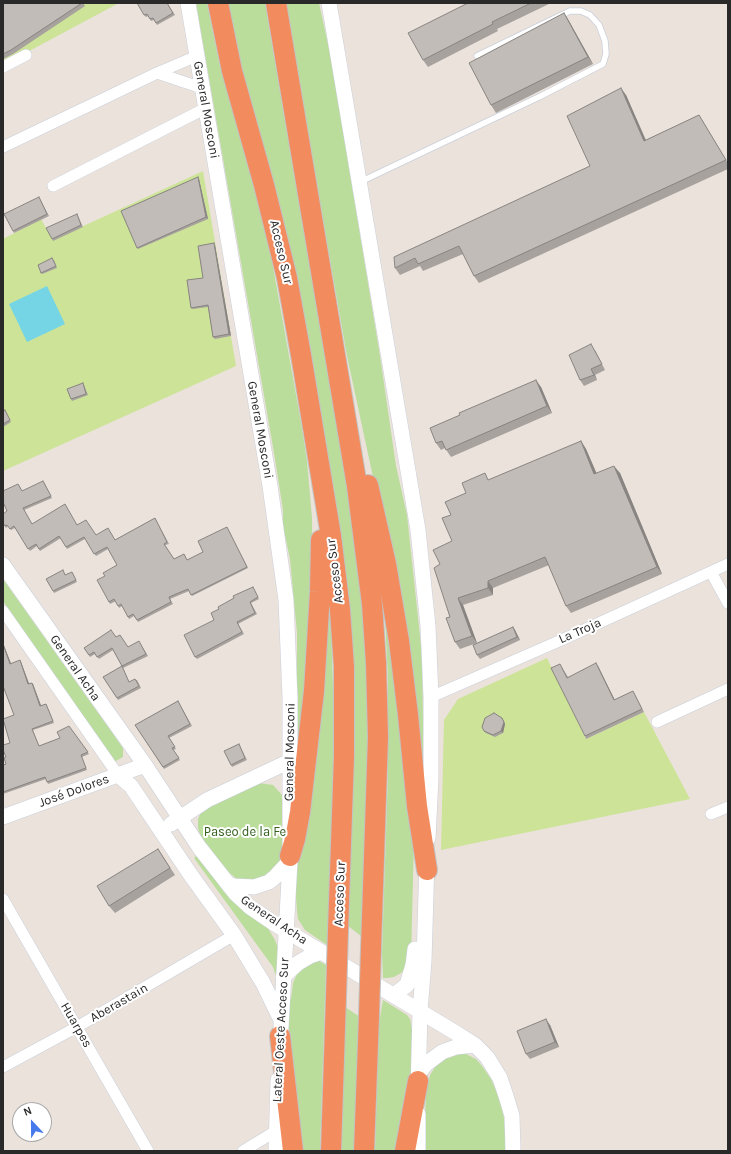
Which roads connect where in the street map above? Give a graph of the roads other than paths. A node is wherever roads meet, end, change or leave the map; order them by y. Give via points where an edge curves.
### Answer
1 (188, 3) edge
2 (218, 3) edge
3 (276, 3) edge
4 (329, 3) edge
5 (26, 55) dead end
6 (197, 56) junction
7 (477, 56) dead end
8 (3, 67) edge
9 (157, 73) junction
10 (202, 88) junction
11 (206, 108) junction
12 (3, 147) edge
13 (359, 182) junction
14 (54, 186) dead end
15 (336, 358) junction
16 (319, 464) junction
17 (728, 564) edge
18 (3, 565) edge
19 (711, 572) junction
20 (728, 603) edge
21 (3, 611) edge
22 (728, 689) edge
23 (431, 697) junction
24 (657, 722) dead end
25 (290, 761) junction
26 (145, 766) junction
27 (118, 775) junction
28 (728, 807) edge
29 (711, 814) dead end
30 (3, 817) edge
31 (180, 818) junction
32 (429, 818) junction
33 (162, 831) junction
34 (422, 836) junction
35 (290, 858) junction
36 (427, 870) junction
37 (227, 884) junction
38 (3, 899) edge
39 (285, 930) junction
40 (234, 935) junction
41 (322, 952) junction
42 (424, 961) junction
43 (283, 977) junction
44 (407, 986) junction
45 (394, 995) junction
46 (420, 1011) junction
47 (77, 1027) junction
48 (281, 1028) junction
49 (475, 1046) junction
50 (3, 1067) edge
51 (418, 1077) junction
52 (276, 1131) junction
53 (148, 1151) edge
54 (243, 1151) edge
55 (276, 1151) edge
56 (293, 1151) edge
57 (330, 1151) edge
58 (364, 1151) edge
59 (405, 1151) edge
60 (418, 1151) edge
61 (513, 1151) edge

1 - 6 street, General Mosconi
2 - 16 highway, Acceso Sur via 232,71 287,278
3 - 15 highway
4 - 13 street
5 - 8 street
6 - 9 street
6 - 10 street, General Mosconi
7 - 13 lane via 570,11 581,11 590,15 599,25 605,41 606,54 603,64 542,96
9 - 10 street
9 - 12 street
10 - 11 street, General Mosconi
11 - 14 street
11 - 25 street, General Mosconi via 270,486 286,600
13 - 23 street via 418,530 428,626
15 - 34 highway via 386,564 400,648
15 - 58 highway, bridge via 363,531 376,647 378,768
16 - 35 highway via 321,556 317,652 300,812
16 - 57 highway, Acceso Sur, bridge via 338,589 344,667 344,763
17 - 19 street, La Troja
18 - 26 street, General Acha
19 - 20 street
19 - 23 street, La Troja
21 - 27 street, General Acha
22 - 24 street
23 - 32 street
25 - 31 street via 207,800
25 - 35 street, General Mosconi
26 - 27 street, José Dolores
26 - 31 street, General Acha
27 - 30 street, José Dolores
27 - 33 street, General Acha via 131,786
28 - 29 street
31 - 33 street
31 - 37 street, General Acha
32 - 34 street
32 - 36 street
33 - 40 street, General Acha
34 - 36 highway
34 - 44 street via 418,856 414,960
35 - 37 street via 269,882 254,887
35 - 39 street, Lateral Oeste Acceso Sur
36 - 42 street
37 - 39 street, General Acha via 250,907
38 - 47 street, Huarpes
39 - 41 street, General Acha
39 - 43 street, Lateral Oeste Acceso Sur
40 - 47 street, Aberastain
40 - 48 street, General Acha via 263,983
41 - 43 street via 298,963
41 - 45 street, General Acha
42 - 44 street
42 - 46 street
43 - 48 street, Lateral Oeste Acceso Sur
44 - 45 street
45 - 46 street, General Acha
46 - 49 street, General Acha
46 - 51 street
47 - 50 street, Aberastain
47 - 53 street, Huarpes
48 - 52 street, Lateral Oeste Acceso Sur
48 - 56 highway
49 - 51 street via 456,1047 442,1052 426,1064
49 - 61 street, General Acha via 492,1064 503,1085 512,1116
51 - 59 highway
51 - 60 street
52 - 54 street
52 - 55 street, Lateral Oeste Acceso Sur

